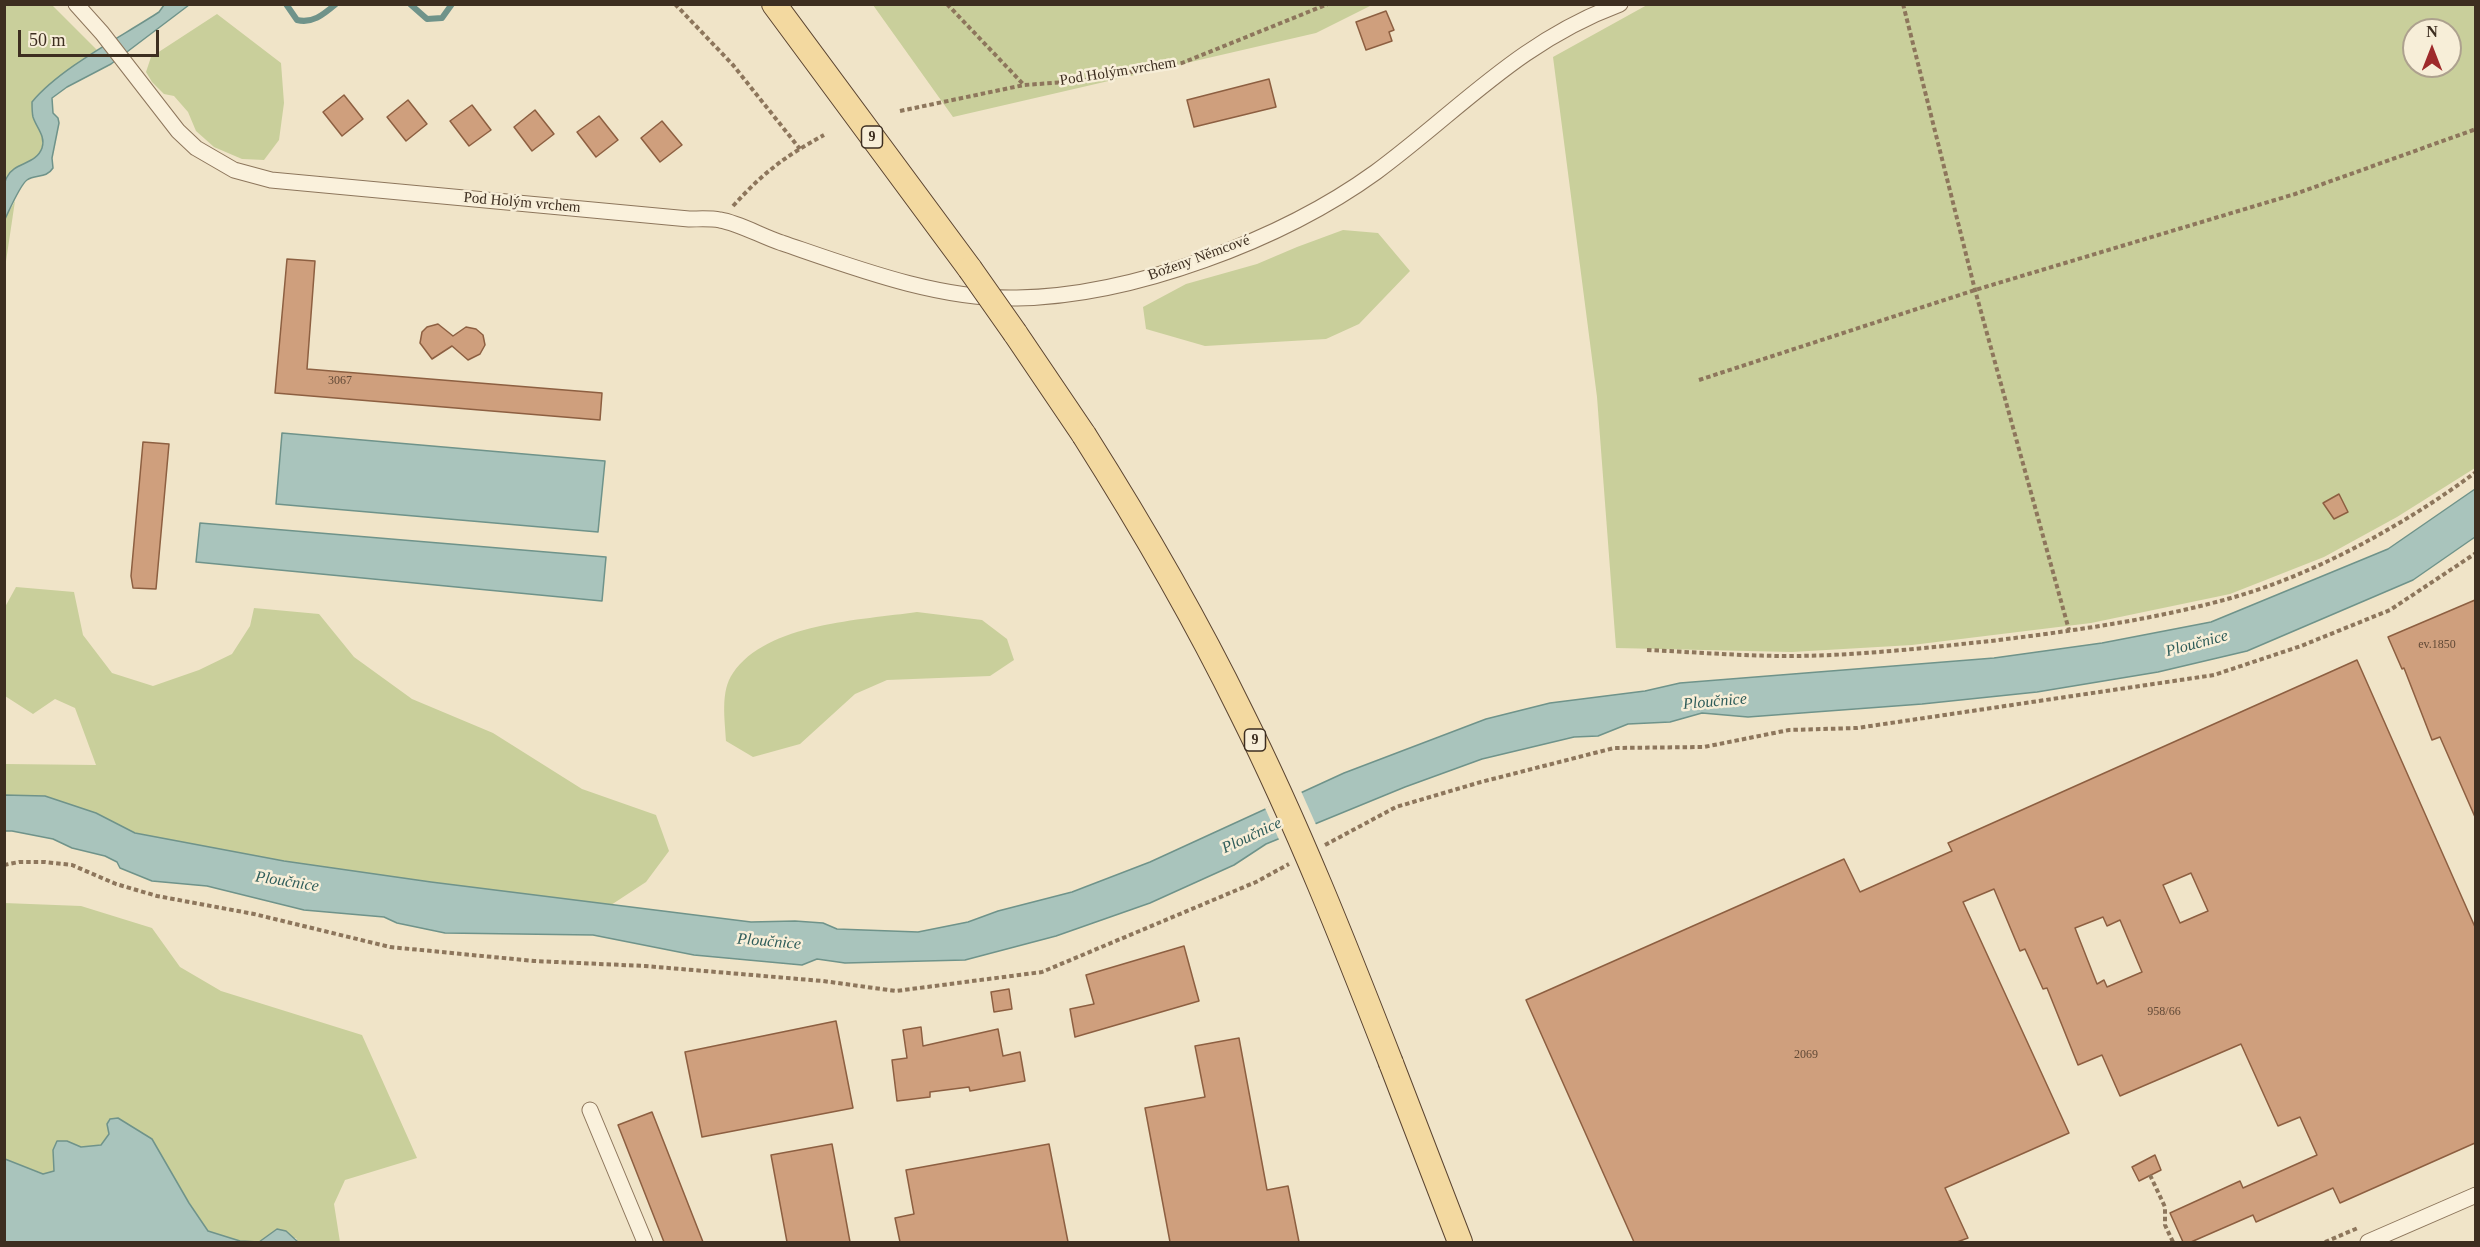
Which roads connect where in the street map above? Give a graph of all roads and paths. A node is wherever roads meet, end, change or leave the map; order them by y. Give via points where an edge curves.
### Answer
1 (76, 4) edge
2 (675, 4) edge
3 (774, 4) edge
4 (947, 4) edge
5 (1328, 4) edge
6 (1620, 4) edge
7 (1903, 4) edge
8 (1024, 85) junction
9 (900, 111) dead end
10 (2475, 129) edge
11 (824, 135) dead end
12 (800, 149) junction
13 (721, 220) junction
14 (1975, 290) junction
15 (1699, 380) dead end
16 (2475, 472) edge
17 (2475, 553) edge
18 (2069, 630) junction
19 (1647, 650) dead end
20 (1315, 850) dead end
21 (1295, 861) dead end
22 (4, 866) edge
23 (590, 1110) dead end
24 (2150, 1175) dead end
25 (2475, 1195) edge
26 (645, 1242) edge
27 (1460, 1242) edge
28 (2173, 1242) edge
29 (2368, 1242) edge

1 - 13 street, Pod Holým vrchem via 178,131 196,148 234,170 271,180
2 - 12 path via 734,65
3 - 27 main road, 9, bridge via 1015,333 1162,562 1278,789
4 - 8 path
5 - 8 path, Pod Holým vrchem via 1182,63 1081,81
6 - 13 street, Boženy Němcové via 1530,49 1376,171 1330,202 1273,231 1192,264 1103,289 1013,298 951,292 836,261
7 - 14 path
8 - 9 path, Pod Holým vrchem
10 - 14 path via 2295,194
11 - 12 path
12 - 13 path via 760,176
14 - 15 path
14 - 18 path
16 - 18 path via 2361,545 2304,571 2232,598 2130,622
17 - 20 path via 2390,610 2214,675 1857,728 1789,730 1704,747 1614,748 1396,807
18 - 19 path via 1918,649 1788,656
21 - 22 path via 1256,882 1042,972 896,991 811,980 390,947 254,914 157,896 72,865 18,862
23 - 26 street
24 - 28 path
25 - 29 street

